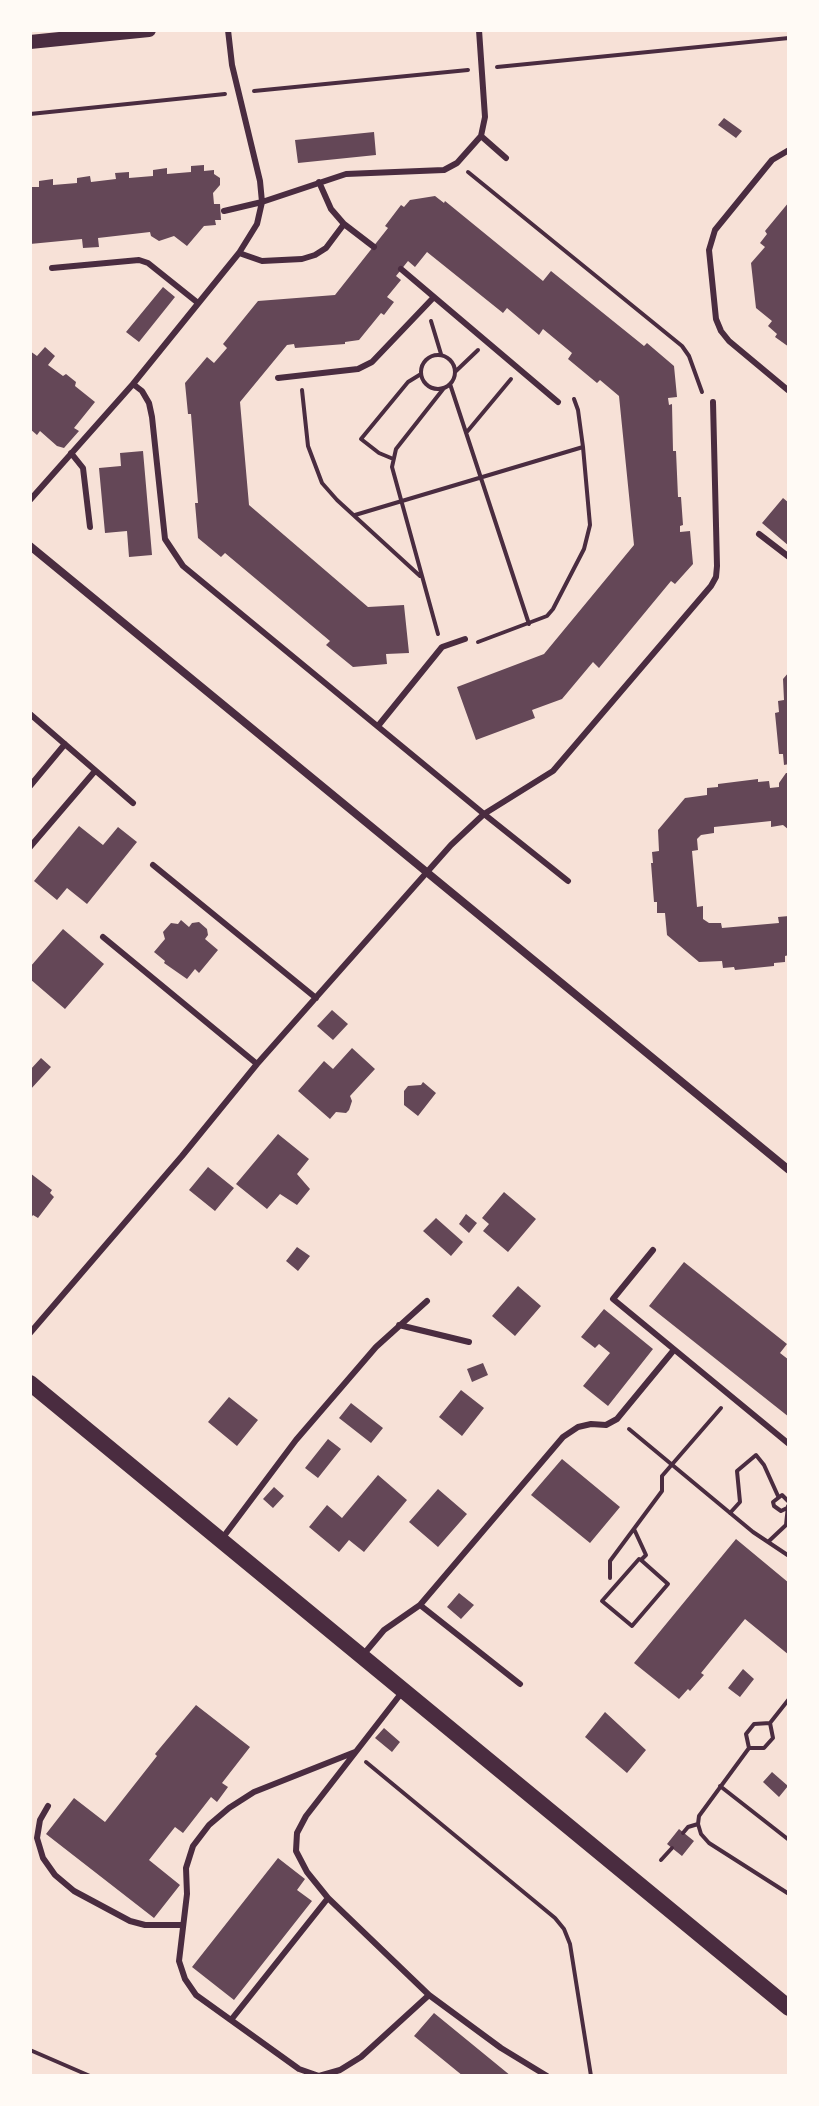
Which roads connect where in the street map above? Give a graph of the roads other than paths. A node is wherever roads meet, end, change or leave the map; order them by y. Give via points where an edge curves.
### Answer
1 (149, 30) edge
2 (228, 30) edge
3 (479, 30) edge
4 (30, 42) edge
5 (481, 136) junction
6 (789, 150) edge
7 (506, 158) dead end
8 (319, 182) junction
9 (262, 202) junction
10 (224, 211) dead end
11 (344, 224) junction
12 (374, 247) dead end
13 (239, 253) junction
14 (52, 268) dead end
15 (401, 269) dead end
16 (434, 297) junction
17 (198, 303) junction
18 (278, 378) dead end
19 (133, 384) junction
20 (789, 391) edge
21 (558, 402) dead end
22 (713, 402) road end
23 (71, 453) junction
24 (30, 500) edge
25 (90, 527) dead end
26 (759, 534) dead end
27 (30, 546) edge
28 (789, 557) edge
29 (465, 639) road end
30 (30, 714) edge
31 (378, 726) junction
32 (65, 744) junction
33 (95, 771) junction
34 (30, 786) edge
35 (133, 803) dead end
36 (484, 814) junction
37 (30, 847) edge
38 (153, 865) dead end
39 (428, 873) junction
40 (568, 881) dead end
41 (103, 937) dead end
42 (316, 998) junction
43 (257, 1064) junction
44 (789, 1170) edge
45 (653, 1250) dead end
46 (427, 1301) dead end
47 (399, 1325) junction
48 (30, 1333) edge
49 (469, 1342) dead end
50 (673, 1351) junction
51 (30, 1383) edge
52 (789, 1444) edge
53 (221, 1540) junction
54 (420, 1605) junction
55 (362, 1656) junction
56 (520, 1684) dead end
57 (404, 1690) junction
58 (355, 1752) junction
59 (48, 1806) dead end
60 (328, 1898) junction
61 (182, 1925) junction
62 (429, 1995) junction
63 (787, 2002) edge
64 (231, 2020) junction
65 (547, 2076) edge

1 - 4 street
2 - 9 lane
3 - 5 lane via 485,117
5 - 7 lane
5 - 8 lane via 444,170 346,174
6 - 20 lane via 772,160 715,230 709,250 721,331
8 - 9 lane
8 - 11 lane
9 - 10 lane
9 - 13 lane via 257,224
11 - 12 lane
11 - 13 lane via 326,248 302,259 262,261
13 - 17 lane
14 - 17 lane via 139,260
15 - 16 lane
16 - 18 lane via 372,362 358,369
16 - 21 lane
17 - 19 lane
19 - 23 lane
19 - 31 lane via 149,403 162,526 173,555
22 - 36 lane via 717,566 711,586 553,771
23 - 24 lane
23 - 25 lane via 83,468
26 - 28 lane
27 - 39 street
29 - 31 lane via 442,647
30 - 32 lane
31 - 36 lane
32 - 33 lane
32 - 34 lane
33 - 35 lane
33 - 37 lane
36 - 39 lane
36 - 40 lane
38 - 42 lane
39 - 42 lane
39 - 44 street
41 - 43 lane
42 - 43 lane
43 - 48 lane
45 - 50 lane via 613,1299
46 - 47 lane
47 - 49 lane
47 - 53 lane via 296,1440
50 - 52 lane
50 - 54 lane via 617,1419 578,1427 563,1437
51 - 53 main road
53 - 55 main road
54 - 55 lane via 384,1630
54 - 56 lane
55 - 57 main road
57 - 58 lane
57 - 63 main road
58 - 60 lane via 297,1833 296,1851
58 - 61 lane via 254,1792 209,1825 193,1846 186,1868
59 - 61 lane via 37,1838 55,1875 130,1921
60 - 62 lane
60 - 64 lane
61 - 64 lane via 179,1961 185,1979 196,1995
62 - 64 lane via 361,2057 319,2076 299,2069
62 - 65 lane

